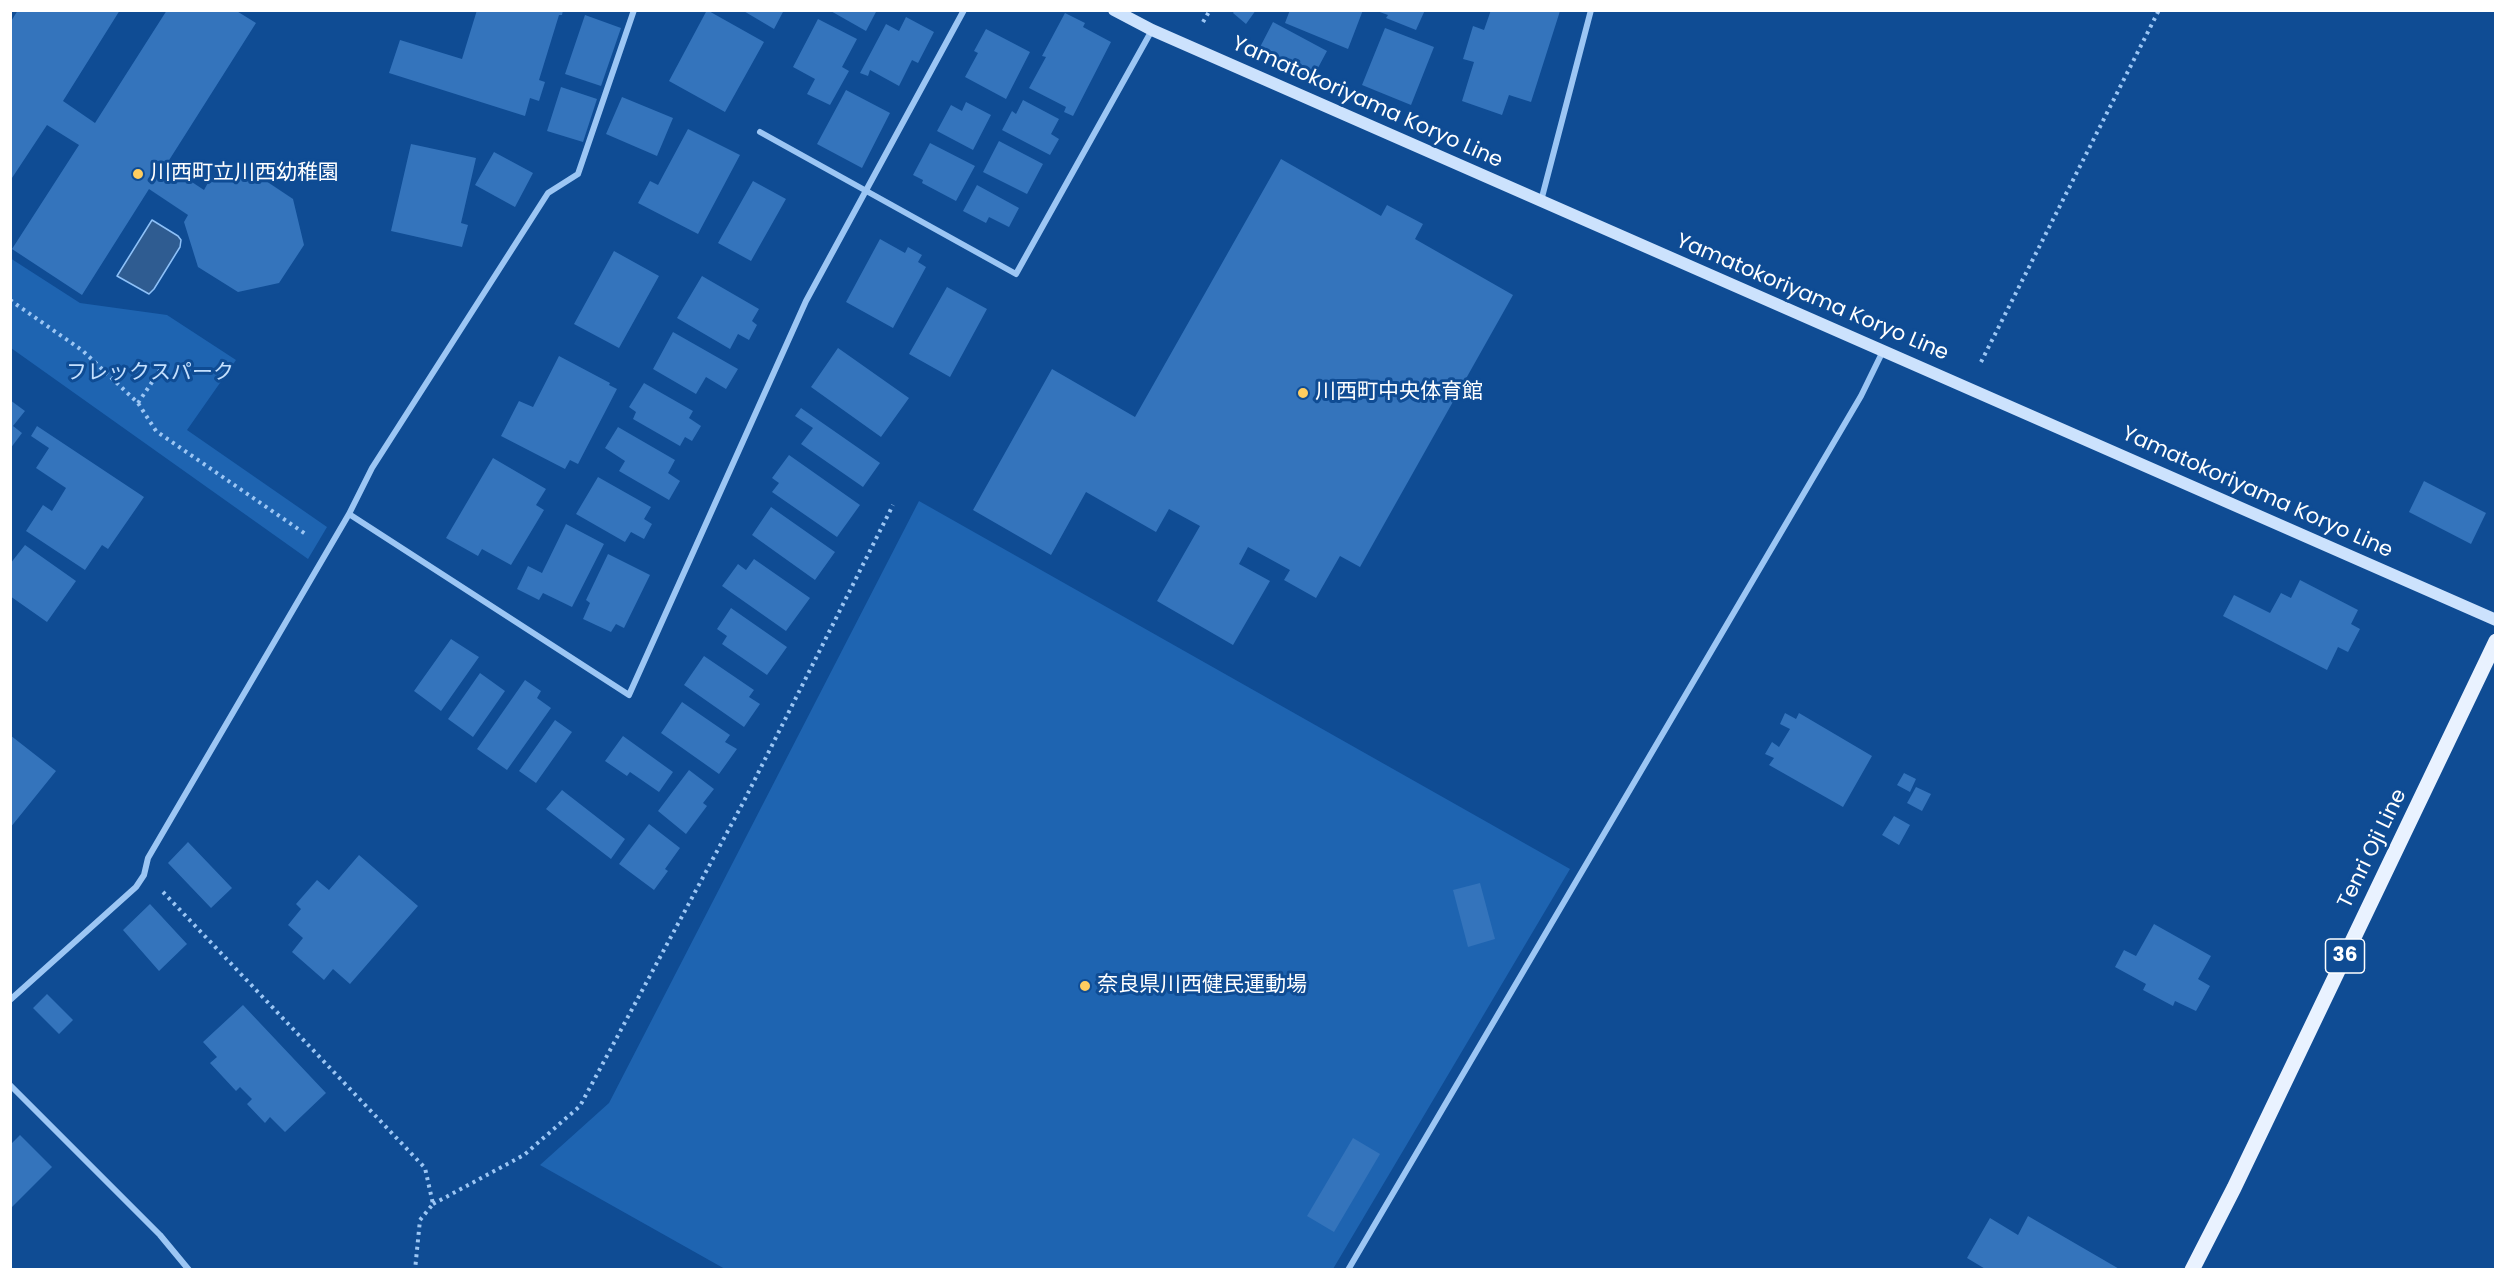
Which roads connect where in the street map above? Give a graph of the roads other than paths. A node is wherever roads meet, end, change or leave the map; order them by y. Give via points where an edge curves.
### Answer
1 (634, 10) edge
2 (964, 10) edge
3 (1114, 10) edge
4 (1591, 10) edge
5 (1152, 30) junction
6 (760, 132) dead end
7 (865, 192) junction
8 (1541, 202) junction
9 (1883, 350) junction
10 (349, 514) junction
11 (2496, 620) edge
12 (2496, 641) edge
13 (10, 1000) edge
14 (10, 1085) edge
15 (189, 1269) edge
16 (1348, 1269) edge
17 (2192, 1269) edge

1 - 10 street via 578,174 548,193 372,468
2 - 7 street
3 - 5 main road, Yamatokoriyama Koryo Line
4 - 8 street
5 - 7 street via 1016,274
5 - 8 main road, Yamatokoriyama Koryo Line
6 - 7 street
7 - 10 street via 806,301 629,695
8 - 9 main road, Yamatokoriyama Koryo Line
9 - 11 main road, Yamatokoriyama Koryo Line
9 - 16 street via 1861,396
10 - 13 street via 147,858 144,875 136,887
12 - 17 main road, Tenri Oji Line / 36
14 - 15 street

